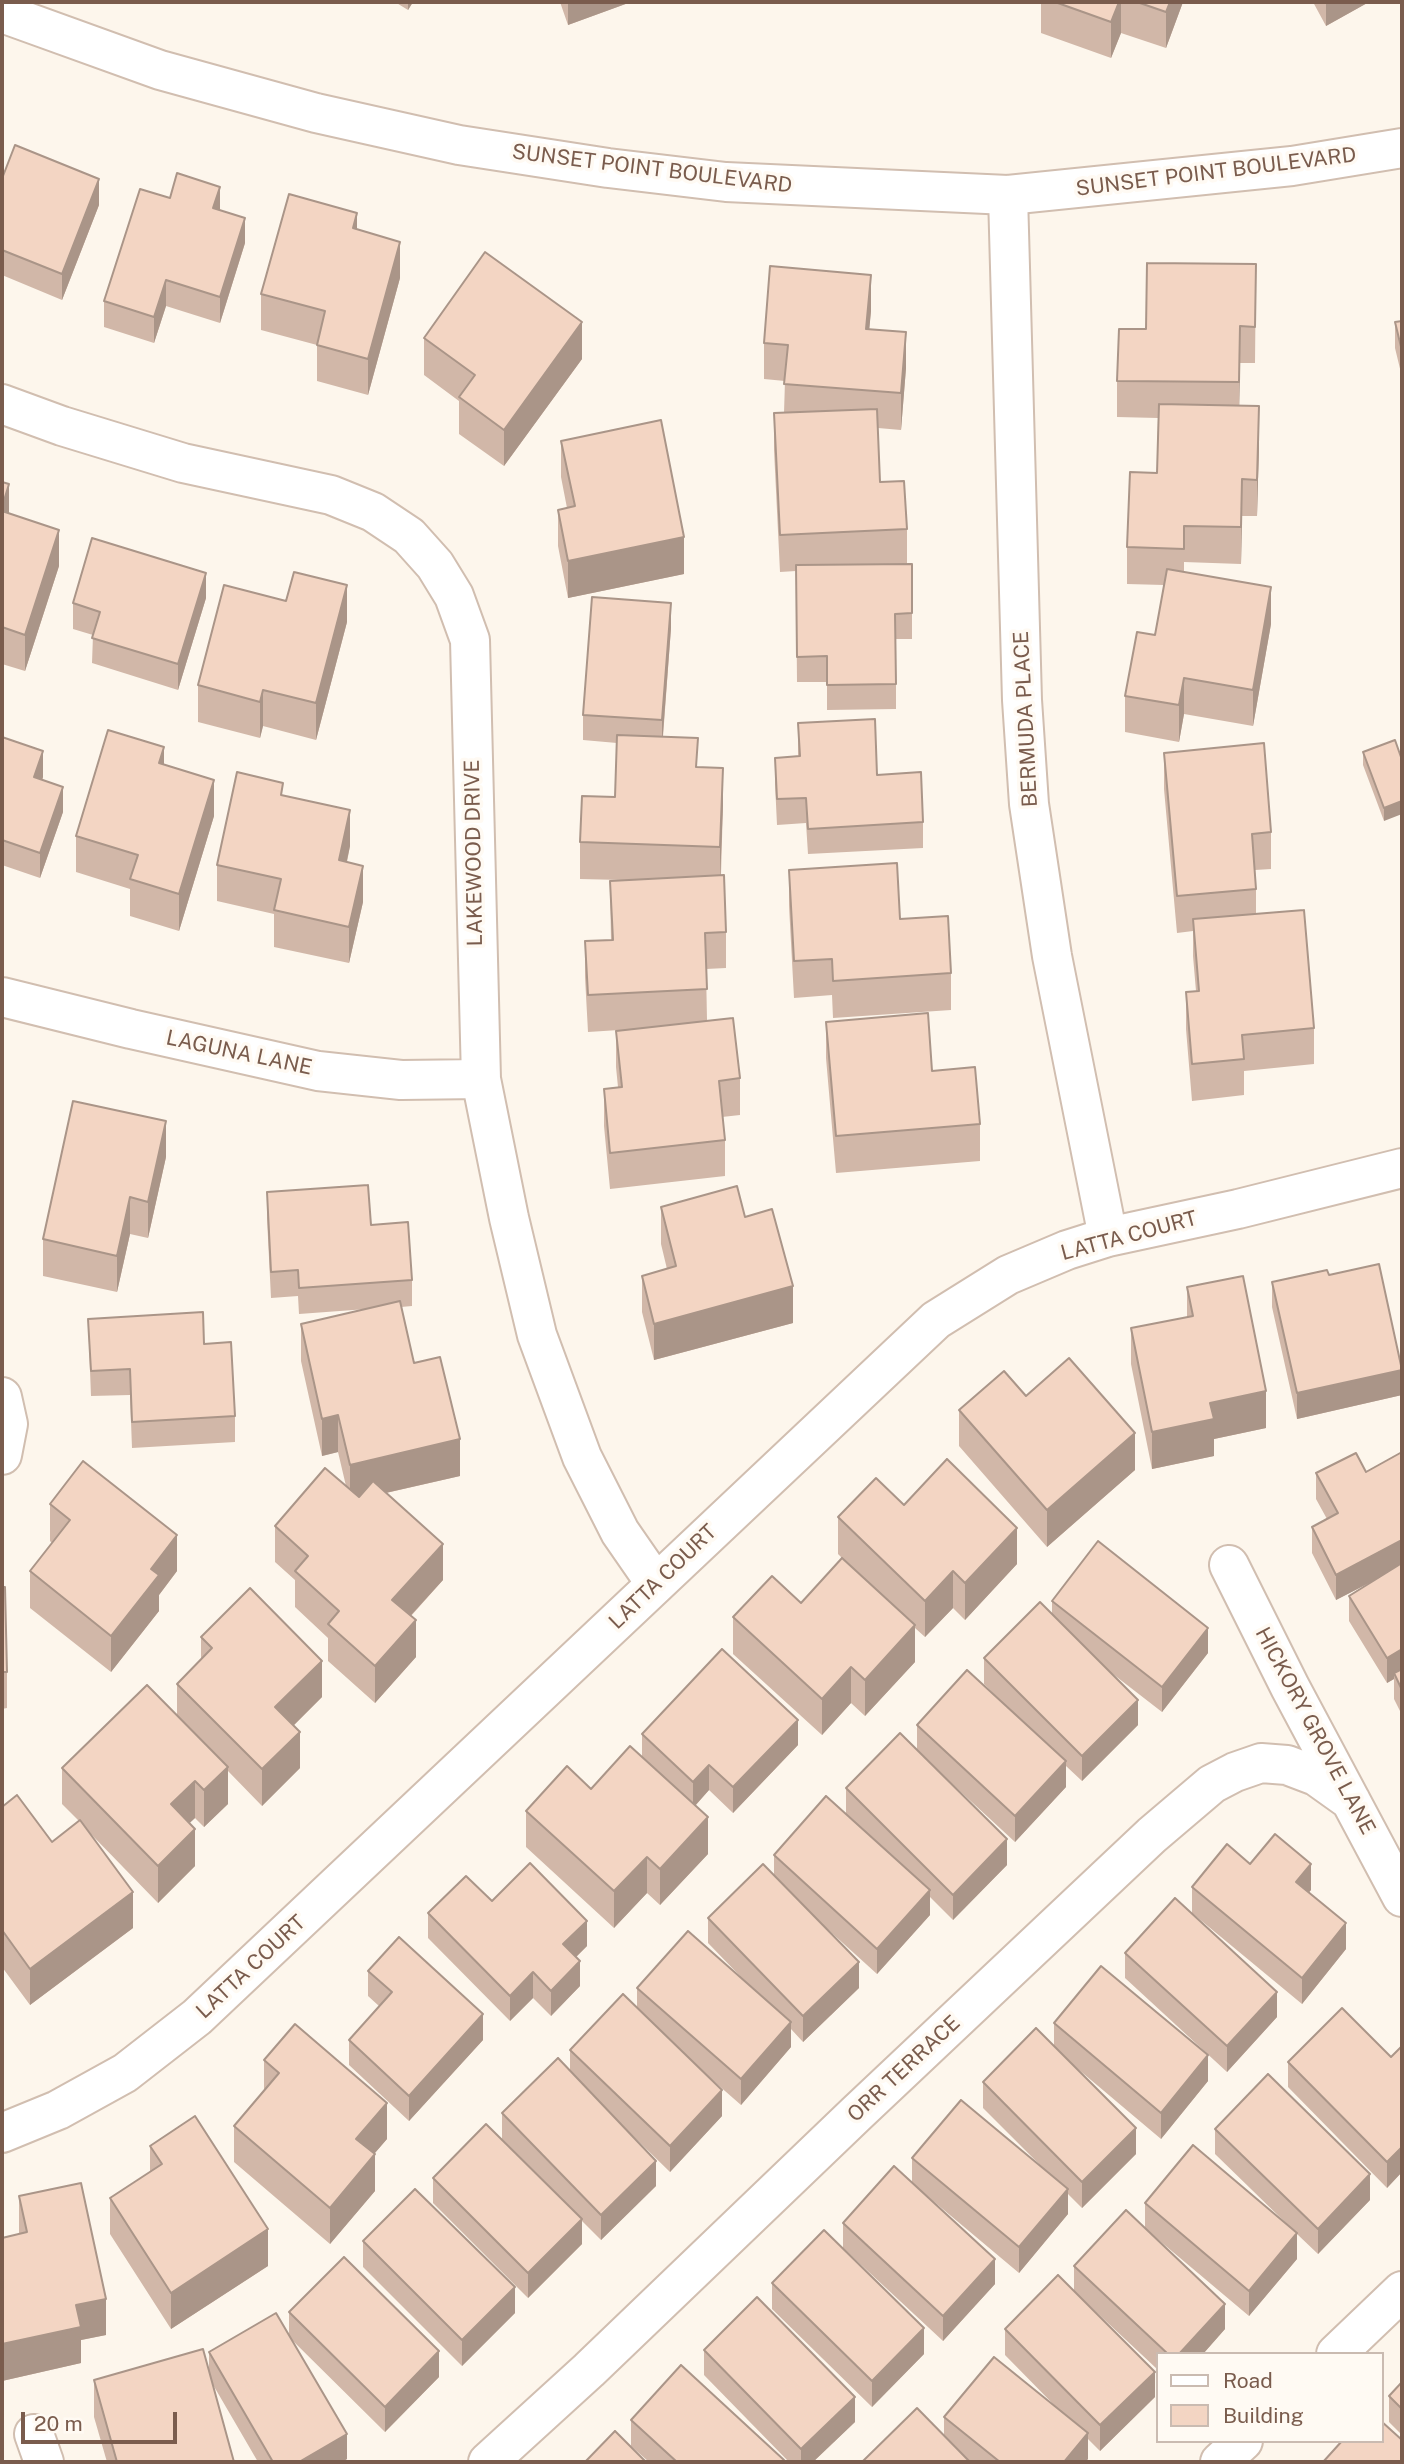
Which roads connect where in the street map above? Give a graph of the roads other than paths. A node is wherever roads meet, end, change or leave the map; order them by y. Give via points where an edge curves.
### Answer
1 (2, 13) edge
2 (1402, 148) edge
3 (1008, 195) junction
4 (2, 404) edge
5 (2, 997) edge
6 (481, 1079) junction
7 (1402, 1168) edge
8 (1108, 1237) junction
9 (2, 1397) edge
10 (2, 1455) edge
11 (1229, 1565) dead end
12 (656, 1584) junction
13 (1351, 1801) junction
14 (1402, 1896) edge
15 (2, 2133) edge
16 (1402, 2291) edge
17 (1338, 2352) edge
18 (1240, 2443) edge
19 (488, 2462) edge
20 (1220, 2462) edge

1 - 3 street, SUNSET POINT BOULEVARD via 160,70 316,113 459,145 726,182
2 - 3 street, SUNSET POINT BOULEVARD via 1292,166
3 - 8 street, BERMUDA PLACE via 1029,804 1052,956
4 - 6 street, LAKEWOOD DRIVE via 183,463 331,495 373,512 409,536 435,565 454,596 470,640
5 - 6 street, LAGUNA LANE via 318,1071 401,1080
6 - 12 street, LAKEWOOD DRIVE via 537,1335 582,1457 620,1532
7 - 8 street, LATTA COURT
8 - 12 street, LATTA COURT via 1008,1275 936,1320
9 - 10 street via 8,1424
11 - 13 street, HICKORY GROVE LANE
12 - 15 street, LATTA COURT via 198,2017 125,2073 58,2110
13 - 14 street, HICKORY GROVE LANE
13 - 19 street, ORR TERRACE via 1316,1776 1287,1765 1261,1763 1212,1784 1142,1844
16 - 17 street
18 - 20 street

